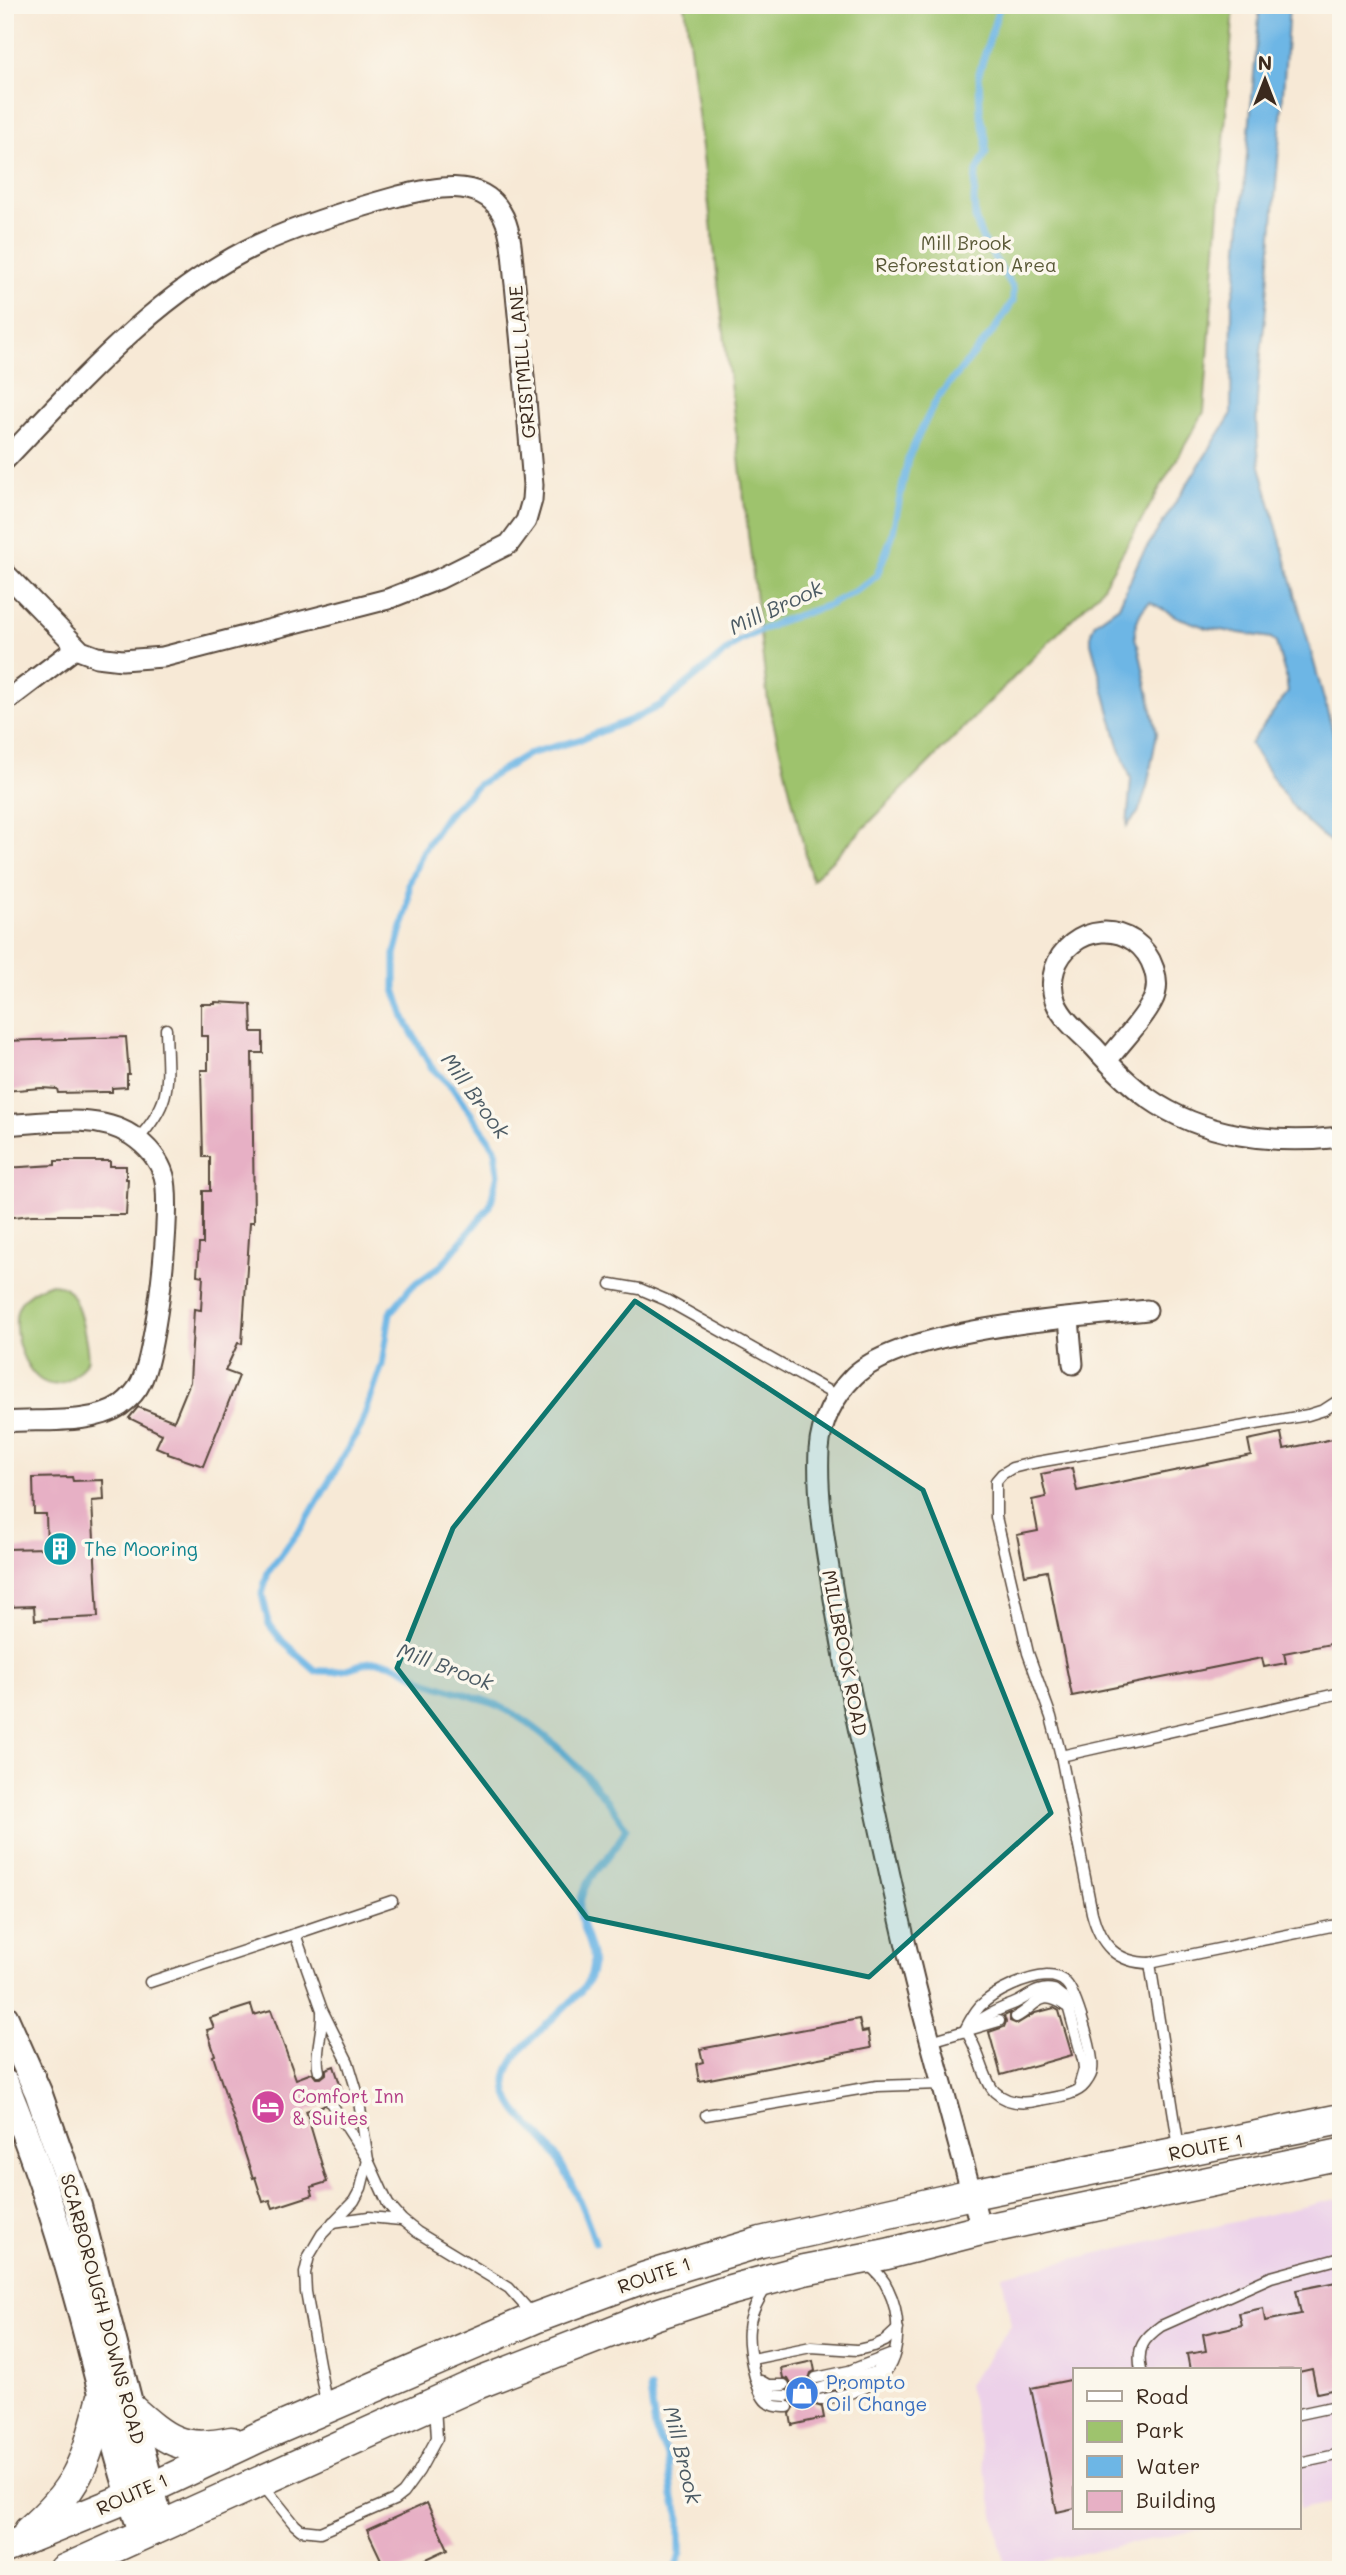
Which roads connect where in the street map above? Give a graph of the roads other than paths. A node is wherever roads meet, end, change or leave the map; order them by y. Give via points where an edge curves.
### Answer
1 (5, 460) edge
2 (5, 573) edge
3 (76, 648) junction
4 (5, 702) edge
5 (166, 1029) dead end
6 (1107, 1061) junction
7 (5, 1125) edge
8 (1341, 1137) edge
9 (137, 1140) junction
10 (611, 1284) dead end
11 (1147, 1310) dead end
12 (1069, 1318) junction
13 (1073, 1364) dead end
14 (837, 1396) junction
15 (1341, 1399) edge
16 (5, 1422) edge
17 (1341, 1693) edge
18 (1061, 1756) junction
19 (392, 1901) dead end
20 (1341, 1924) edge
21 (295, 1934) junction
22 (1150, 1964) junction
23 (150, 1982) dead end
24 (1068, 2006) junction
25 (322, 2010) junction
26 (1016, 2017) dead end
27 (5, 2018) edge
28 (999, 2021) dead end
29 (965, 2030) junction
30 (931, 2041) junction
31 (319, 2071) dead end
32 (5, 2083) edge
33 (942, 2084) junction
34 (1075, 2092) junction
35 (331, 2104) dead end
36 (706, 2115) dead end
37 (1341, 2119) edge
38 (1180, 2152) junction
39 (1341, 2154) edge
40 (368, 2160) junction
41 (972, 2194) junction
42 (402, 2220) junction
43 (333, 2222) junction
44 (981, 2231) junction
45 (1341, 2258) edge
46 (861, 2259) junction
47 (771, 2279) junction
48 (536, 2318) junction
49 (898, 2329) junction
50 (894, 2353) junction
51 (752, 2359) junction
52 (1141, 2368) edge
53 (756, 2377) junction
54 (102, 2400) junction
55 (434, 2403) junction
56 (1341, 2405) edge
57 (327, 2407) junction
58 (130, 2408) junction
59 (1300, 2414) edge
60 (259, 2437) junction
61 (1341, 2454) edge
62 (1300, 2463) edge
63 (260, 2481) junction
64 (140, 2492) junction
65 (152, 2530) junction
66 (9, 2547) edge
67 (64, 2570) edge

1 - 3 street, GRISTMILL LANE via 81,380 158,311 202,277 259,244 337,215 435,187 466,189 502,212 511,248 533,485 526,521 509,544 405,594 163,657 108,659
2 - 3 street, GRISTMILL LANE
3 - 4 street
5 - 9 lane via 165,1100
6 - 6 street via 1151,1004 1156,982 1153,966 1139,945 1125,936 1104,932 1083,936 1068,946 1058,960 1052,985 1060,1010
6 - 8 street via 1149,1099 1212,1129 1281,1140
7 - 9 street via 98,1124
9 - 16 street via 159,1165 167,1207 152,1343 141,1383 121,1405 100,1416
10 - 14 lane via 666,1300
11 - 12 street, MILLBROOK ROAD
12 - 13 street
12 - 14 street, MILLBROOK ROAD via 905,1347 868,1365
14 - 30 street, MILLBROOK ROAD via 819,1448 821,1519 842,1650
15 - 18 lane via 1308,1415 1032,1463 1012,1468 996,1481 996,1517 1018,1614
17 - 18 lane
18 - 22 lane via 1096,1929 1119,1957
19 - 21 lane
20 - 22 lane
21 - 23 lane
21 - 25 lane
22 - 38 lane
24 - 26 lane via 1044,1998
24 - 29 lane via 1059,1993 1045,1989 996,2009
24 - 34 lane via 1084,2069
25 - 31 lane
25 - 40 lane via 348,2062
27 - 58 street, SCARBOROUGH DOWNS ROAD via 38,2092 78,2206
28 - 29 lane
29 - 30 lane
29 - 34 lane via 978,2050 991,2087 1004,2098 1028,2103
29 - 34 lane via 981,2005 997,1994 1041,1976 1063,1980 1076,2001 1092,2059 1092,2072
30 - 33 street, MILLBROOK ROAD
32 - 54 street, SCARBOROUGH DOWNS ROAD via 50,2206
33 - 36 lane via 877,2086
33 - 41 street, MILLBROOK ROAD
35 - 40 lane
37 - 38 main road, ROUTE 1
38 - 41 main road, ROUTE 1
39 - 44 main road, ROUTE 1
40 - 42 lane via 387,2204
40 - 43 lane via 354,2201
41 - 44 street, MILLBROOK ROAD
41 - 48 main road, ROUTE 1 via 761,2242 646,2277
42 - 43 lane via 369,2217
42 - 48 lane via 509,2288
43 - 57 lane via 315,2244 304,2273
44 - 46 main road, ROUTE 1
45 - 52 lane via 1271,2277 1161,2326 1142,2344
46 - 47 main road, ROUTE 1
46 - 49 lane via 888,2287
47 - 51 lane via 750,2319
47 - 55 main road, ROUTE 1 via 654,2315
48 - 57 main road, ROUTE 1
49 - 50 lane
49 - 51 lane via 885,2341 865,2348 811,2347
50 - 50 lane via 876,2381 851,2392 818,2389
51 - 53 lane
53 - 53 lane via 786,2396 782,2407 768,2403
54 - 64 street, SCARBOROUGH DOWNS ROAD
54 - 66 main road via 83,2465 69,2491 54,2510
55 - 63 main road, ROUTE 1
55 - 63 lane via 438,2438 412,2482 394,2500 331,2528 309,2532 295,2525
56 - 59 lane
57 - 60 main road, ROUTE 1
58 - 60 main road via 166,2438 181,2444 214,2446
58 - 64 street, SCARBOROUGH DOWNS ROAD
60 - 64 main road, ROUTE 1
61 - 62 lane
63 - 65 main road, ROUTE 1
64 - 65 street, SCARBOROUGH DOWNS ROAD
64 - 66 main road, ROUTE 1
65 - 67 main road, ROUTE 1

